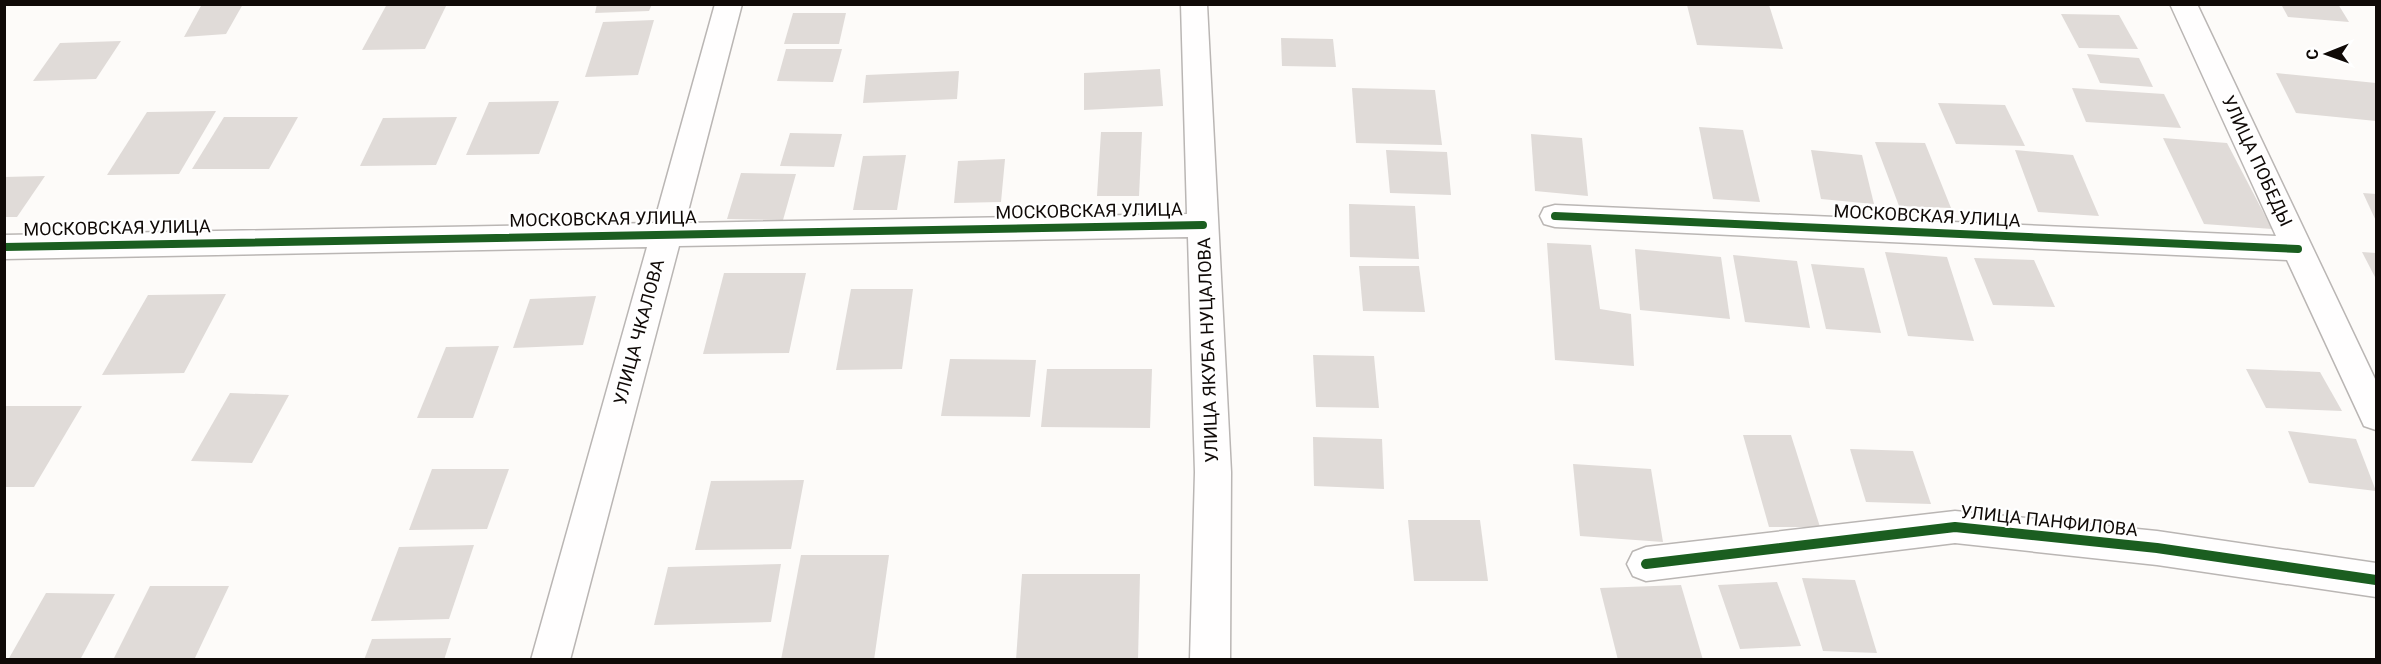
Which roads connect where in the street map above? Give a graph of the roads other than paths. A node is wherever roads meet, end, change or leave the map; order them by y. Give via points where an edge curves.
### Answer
1 (729, 4) edge
2 (1194, 4) edge
3 (2183, 4) edge
4 (1555, 216) dead end
5 (1203, 225) junction
6 (666, 235) junction
7 (4, 247) edge
8 (2298, 249) junction
9 (2376, 416) edge
10 (1646, 564) dead end
11 (2376, 580) edge
12 (550, 660) edge
13 (1210, 660) edge

1 - 6 street, УЛИЦА ЧКАЛОВА
2 - 5 street, УЛИЦА ЯКУБА НУЦАЛОВА
3 - 8 street, УЛИЦА ПОБЕДЫ
4 - 8 street, МОСКОВСКАЯ УЛИЦА
5 - 6 street, МОСКОВСКАЯ УЛИЦА
5 - 13 street, УЛИЦА ЯКУБА НУЦАЛОВА via 1213,472
6 - 7 street, МОСКОВСКАЯ УЛИЦА
6 - 12 street, УЛИЦА ЧКАЛОВА
8 - 9 street, УЛИЦА ПОБЕДЫ
10 - 11 street, УЛИЦА ПАНФИЛОВА via 1955,527 2157,548

